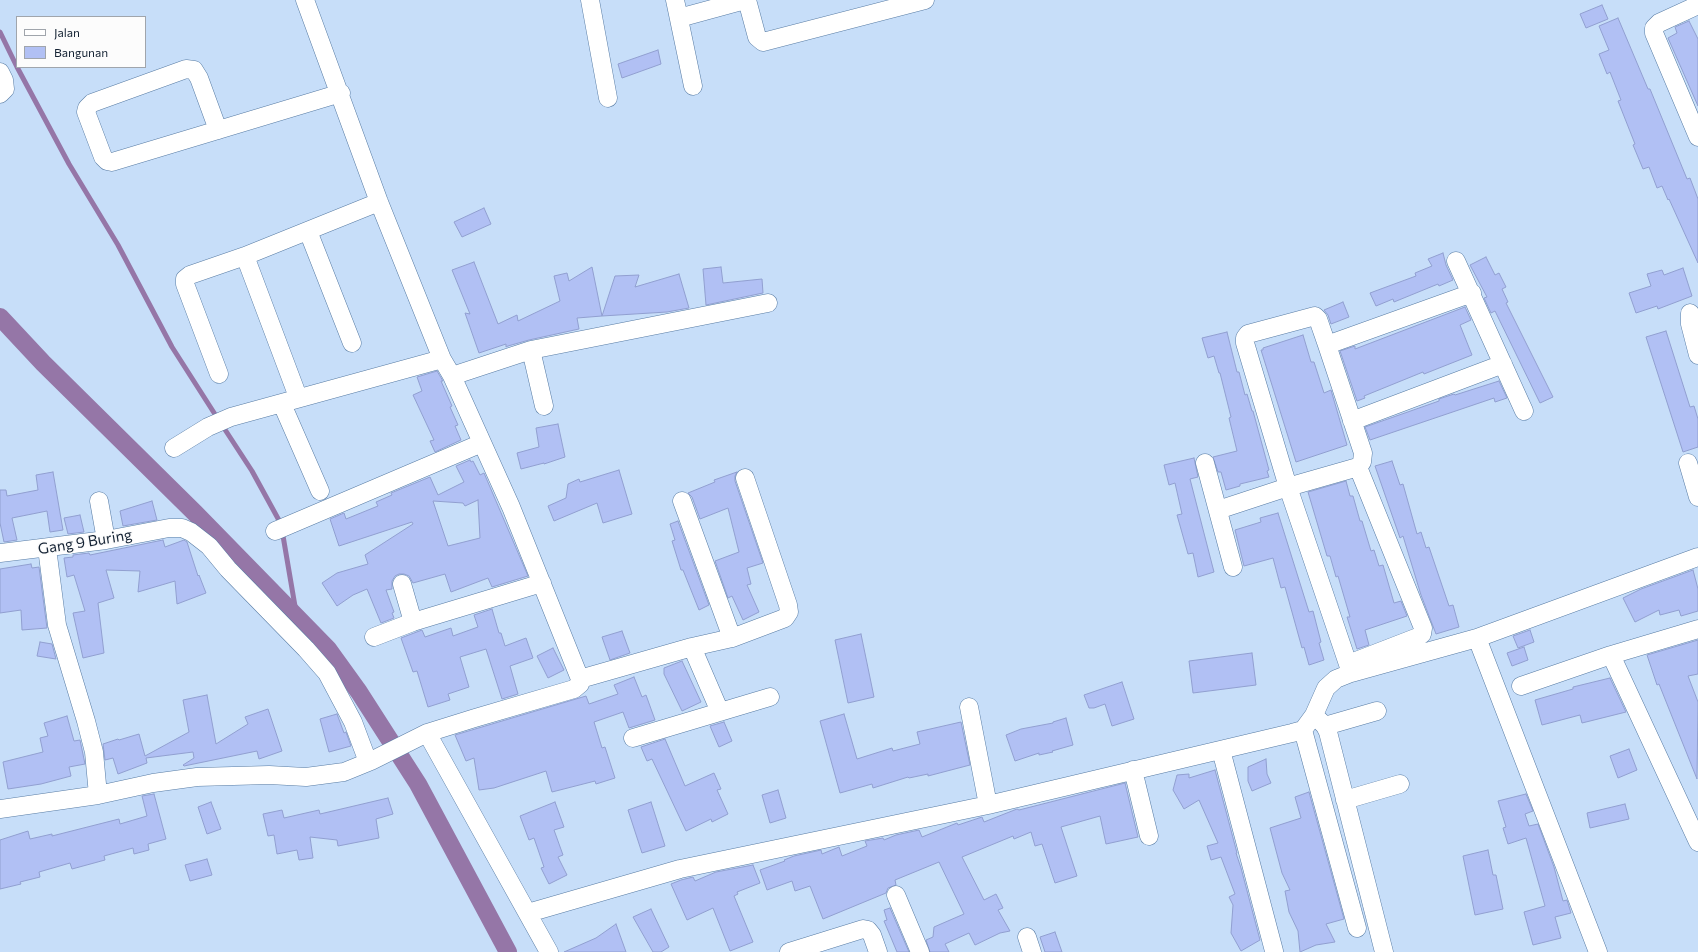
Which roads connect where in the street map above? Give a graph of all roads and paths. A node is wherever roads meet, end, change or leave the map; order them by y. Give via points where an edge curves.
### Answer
1 (305, 0) edge
2 (590, 0) edge
3 (676, 0) edge
4 (746, 0) edge
5 (925, 0) edge
6 (1698, 6) edge
7 (679, 18) junction
8 (0, 72) edge
9 (693, 86) dead end
10 (341, 93) junction
11 (0, 94) edge
12 (608, 98) dead end
13 (218, 130) junction
14 (1698, 137) edge
15 (379, 202) junction
16 (308, 231) junction
17 (245, 256) junction
18 (1456, 261) dead end
19 (1472, 293) junction
20 (768, 303) dead end
21 (1690, 314) dead end
22 (352, 343) dead end
23 (1327, 345) junction
24 (531, 350) junction
25 (1698, 355) edge
26 (442, 359) junction
27 (1503, 364) junction
28 (219, 374) dead end
29 (452, 376) junction
30 (295, 389) dead end
31 (282, 404) junction
32 (544, 406) dead end
33 (1524, 411) dead end
34 (1352, 421) junction
35 (482, 443) junction
36 (174, 448) dead end
37 (1205, 463) dead end
38 (1688, 463) dead end
39 (1358, 467) junction
40 (745, 478) dead end
41 (1288, 487) junction
42 (320, 491) dead end
43 (1698, 497) edge
44 (99, 501) dead end
45 (682, 501) dead end
46 (1218, 510) junction
47 (282, 528) dead end
48 (106, 540) junction
49 (47, 548) junction
50 (0, 553) edge
51 (1698, 557) edge
52 (1234, 567) dead end
53 (542, 583) junction
54 (402, 584) dead end
55 (413, 622) junction
56 (1698, 629) edge
57 (374, 637) dead end
58 (732, 638) junction
59 (1477, 638) junction
60 (692, 647) junction
61 (1612, 655) junction
62 (1350, 668) junction
63 (580, 679) junction
64 (1521, 686) dead end
65 (770, 697) dead end
66 (969, 706) dead end
67 (1377, 711) dead end
68 (720, 712) junction
69 (1320, 720) junction
70 (1303, 730) junction
71 (421, 736) junction
72 (632, 738) dead end
73 (1221, 750) junction
74 (369, 761) junction
75 (1133, 770) junction
76 (1400, 784) dead end
77 (98, 795) junction
78 (1345, 800) junction
79 (988, 805) junction
80 (0, 808) edge
81 (1148, 836) dead end
82 (1698, 842) edge
83 (896, 895) dead end
84 (528, 913) junction
85 (1357, 928) dead end
86 (1274, 951) edge
87 (549, 952) edge
88 (789, 952) edge
89 (878, 952) edge
90 (920, 952) edge
91 (1384, 952) edge
92 (1598, 952) edge

1 - 10 street
2 - 12 street
3 - 7 street
4 - 5 street via 757,37 763,42
4 - 7 street
6 - 14 street via 1659,23 1654,28
7 - 9 street
8 - 11 street via 5,89
10 - 13 street
10 - 15 street
13 - 13 street via 194,70 186,69 92,103 86,112 103,157 112,162
15 - 16 street
15 - 26 street
16 - 17 street
16 - 22 street
17 - 28 street via 185,279
17 - 30 street
18 - 19 street
19 - 23 street
19 - 27 street
20 - 24 street
21 - 25 street
23 - 34 street
23 - 41 street via 1315,316 1248,334 1245,338 1244,343
24 - 29 street
24 - 32 street
26 - 29 street
26 - 31 street
27 - 33 street
27 - 34 street
29 - 35 street
31 - 36 street via 208,427
31 - 42 street
34 - 39 street via 1364,453
35 - 47 street
35 - 53 street
37 - 46 street
38 - 43 street
39 - 41 street
39 - 62 street via 1422,628 1422,634
40 - 58 street via 789,612 784,618
41 - 46 street
41 - 62 street
44 - 48 street
45 - 58 street
46 - 52 street
48 - 49 street, Gang 9 Buring
48 - 74 street, Gang 9 Buring via 169,528 182,528 209,546 327,673 353,722
49 - 50 street, Gang 9 Buring
49 - 77 street via 57,625 92,744
51 - 59 street
53 - 55 street
53 - 63 street
54 - 55 street
55 - 57 street
56 - 61 street
58 - 60 street
59 - 62 street
59 - 92 street
60 - 63 street
60 - 68 street
61 - 64 street
61 - 82 street
62 - 69 street via 1326,688
63 - 71 street via 580,684 574,689
65 - 68 street
66 - 79 street
67 - 69 street
68 - 72 street
69 - 70 street
69 - 78 street
70 - 73 street
70 - 85 street
71 - 74 street
71 - 84 street
73 - 75 street
73 - 86 street
74 - 77 street via 344,772 306,777 197,777
75 - 79 street
75 - 81 street
76 - 78 street
77 - 80 street
78 - 91 street
79 - 84 street via 680,869
83 - 90 street
84 - 87 street
88 - 89 street via 862,929 868,930 872,935

